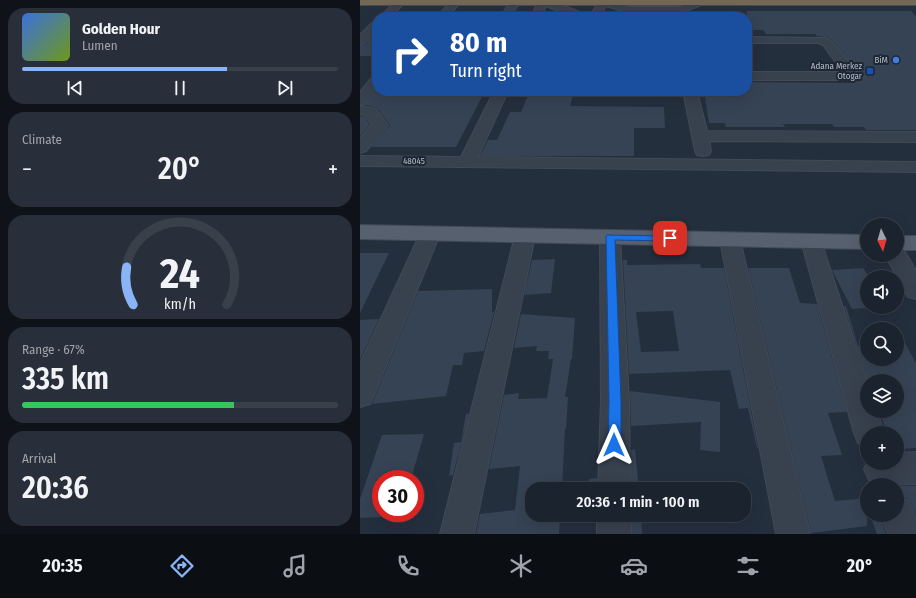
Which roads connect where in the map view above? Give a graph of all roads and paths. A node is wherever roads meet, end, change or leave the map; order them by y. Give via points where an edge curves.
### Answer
1 (360, 2) edge
2 (400, 2) junction
3 (456, 2) junction
4 (515, 2) junction
5 (543, 2) junction
6 (604, 2) junction
7 (701, 2) joint
8 (916, 2) edge
9 (389, 12) edge
10 (446, 12) edge
11 (508, 12) edge
12 (538, 12) edge
13 (570, 12) edge
14 (597, 12) edge
15 (372, 29) edge
16 (752, 40) edge
17 (360, 41) edge
18 (752, 76) edge
19 (372, 86) edge
20 (499, 96) edge
21 (691, 96) edge
22 (360, 101) edge
23 (360, 110) edge
24 (700, 136) junction
25 (916, 137) edge
26 (360, 148) edge
27 (360, 161) edge
28 (468, 161) junction
29 (705, 164) junction
30 (916, 167) edge
31 (360, 222) edge
32 (360, 232) edge
33 (860, 232) edge
34 (904, 232) edge
35 (916, 232) edge
36 (430, 234) junction
37 (525, 236) junction
38 (610, 237) junction
39 (730, 240) junction
40 (811, 241) junction
41 (860, 242) edge
42 (904, 243) edge
43 (916, 243) edge
44 (900, 262) edge
45 (916, 291) edge
46 (360, 395) edge
47 (867, 426) edge
48 (916, 468) edge
49 (881, 472) edge
50 (614, 482) edge
51 (614, 522) edge
52 (901, 522) edge
53 (457, 534) edge
54 (614, 534) edge
55 (793, 534) edge
56 (906, 534) edge

1 - 2 highway
2 - 3 highway
2 - 9 street
3 - 4 highway
3 - 10 street
4 - 5 highway
4 - 11 street
5 - 6 highway
5 - 12 street
5 - 13 street
6 - 7 street via 629,10 680,10
6 - 14 street
7 - 8 highway
15 - 17 street
16 - 18 street via 827,42 851,74
19 - 22 street
20 - 28 street
21 - 24 street
23 - 26 street via 371,112 380,125
24 - 25 street
24 - 29 street
27 - 28 street, 48045
28 - 29 street, 48045
29 - 30 street, 48045
31 - 33 main road
32 - 36 main road
34 - 35 main road
36 - 37 main road
36 - 46 street
37 - 38 main road
37 - 53 street
38 - 39 main road
38 - 50 street via 615,401
39 - 40 main road
39 - 55 street
40 - 41 main road
40 - 47 street
42 - 43 main road
44 - 45 street
48 - 49 street
51 - 54 street
52 - 56 street

